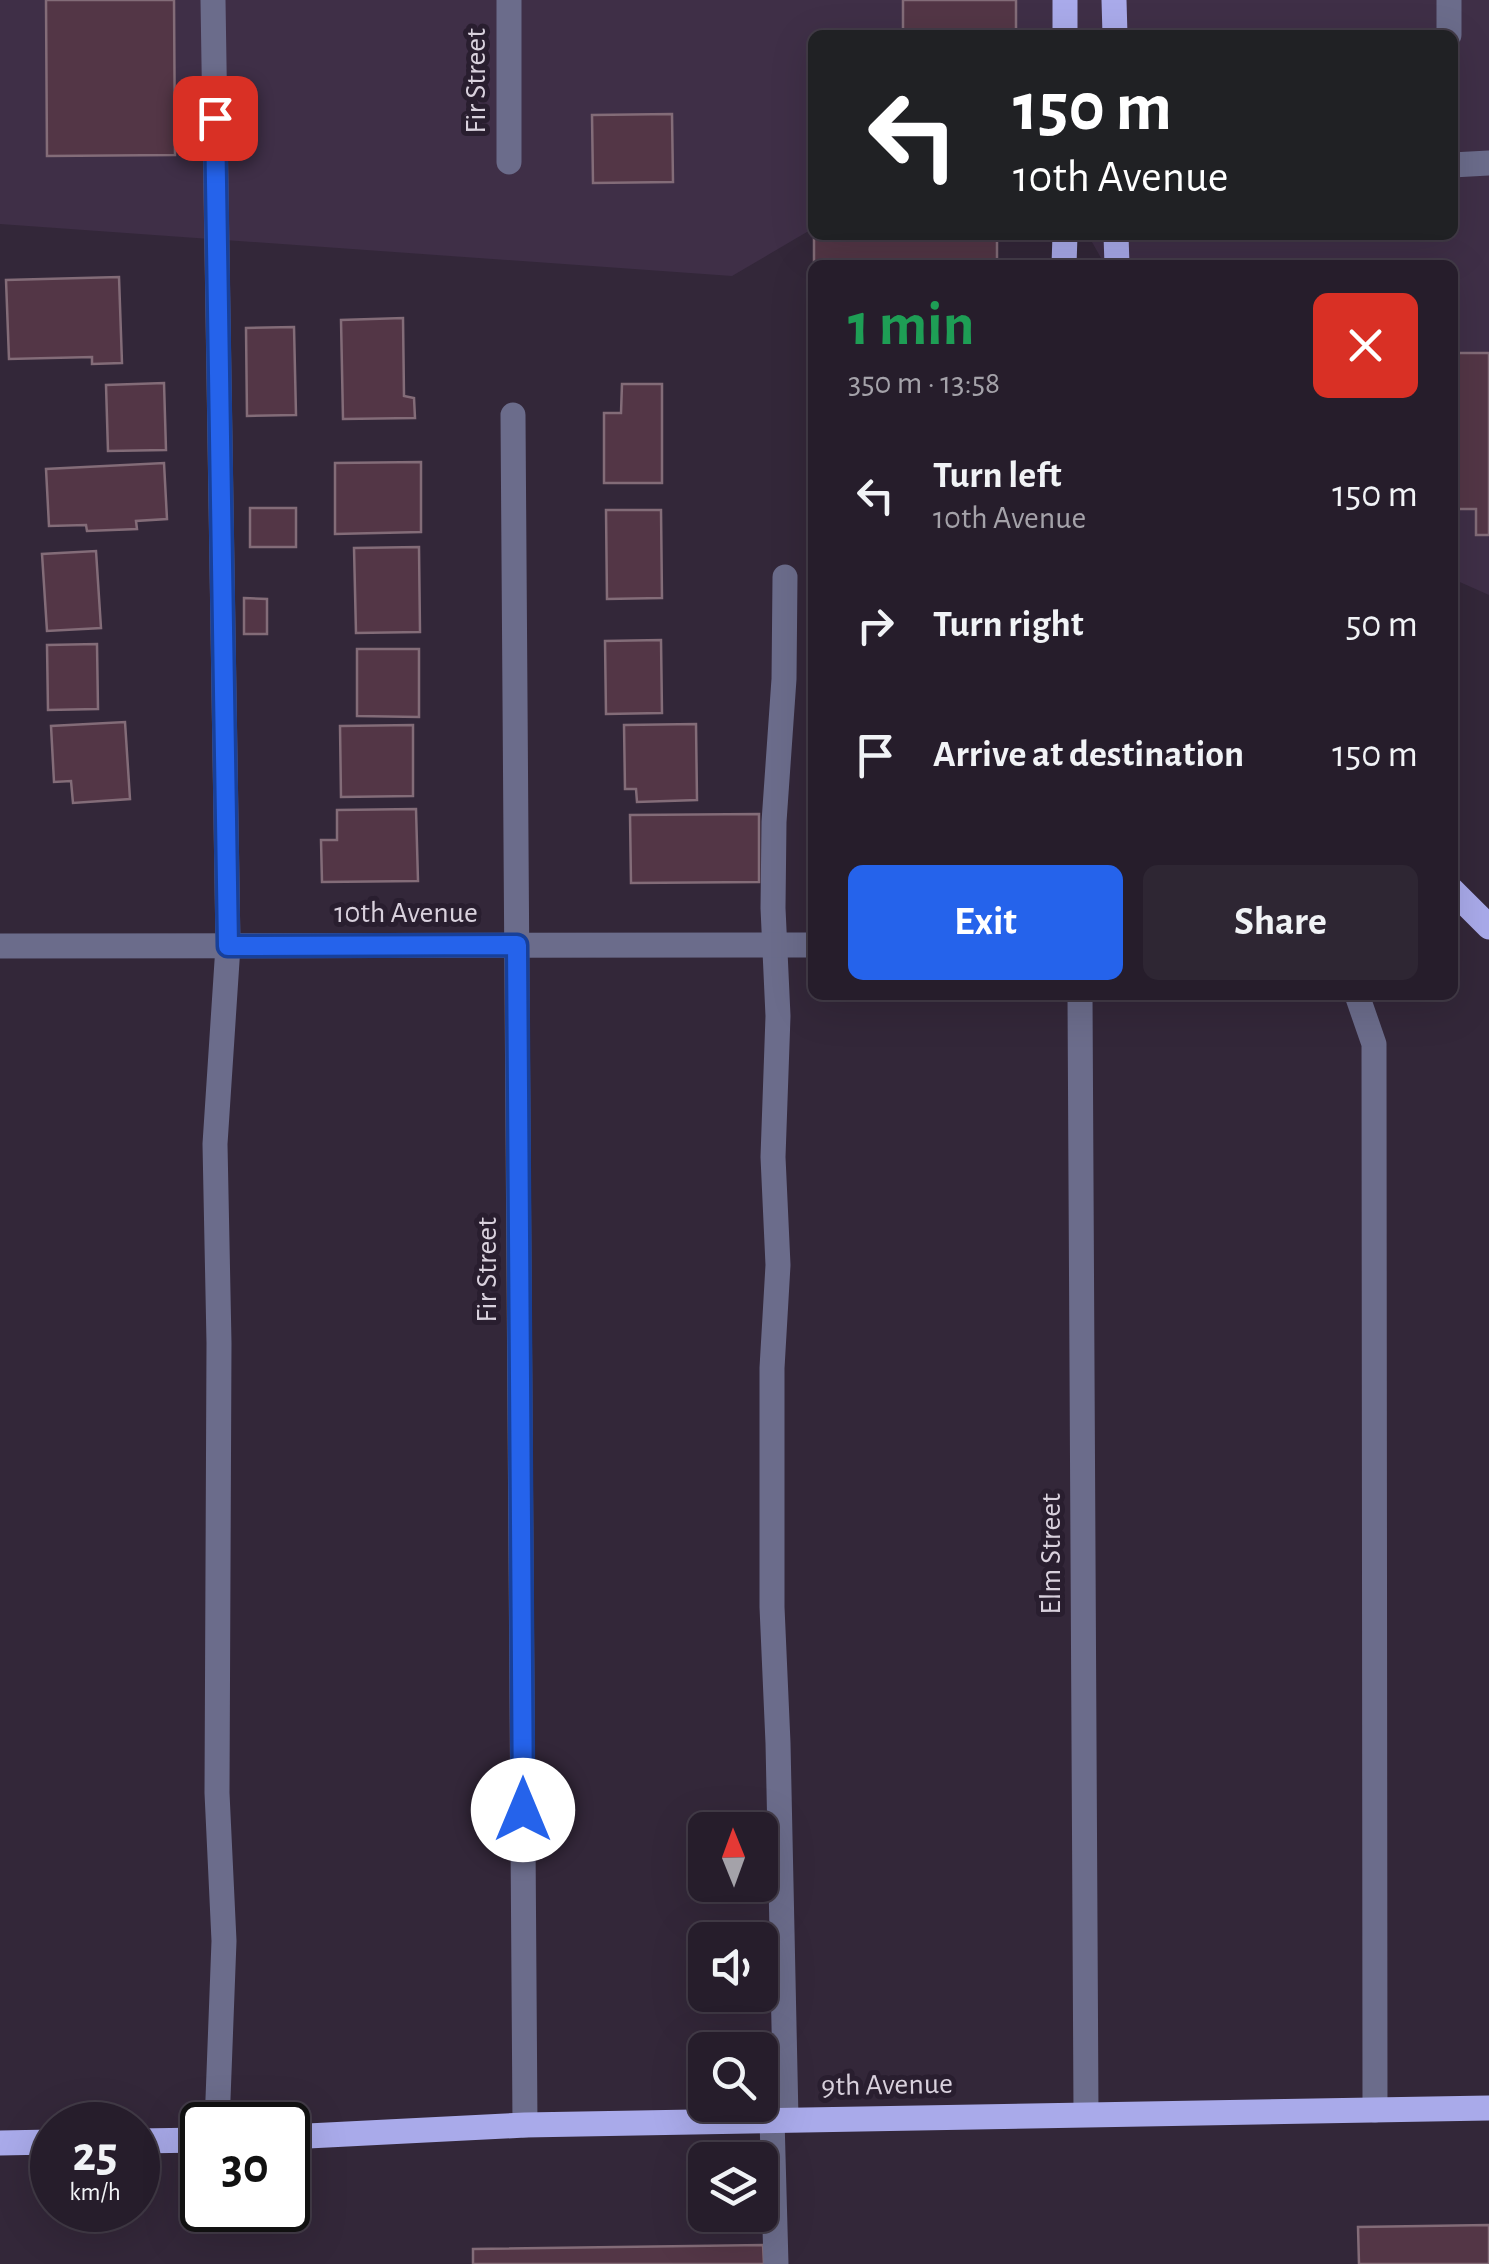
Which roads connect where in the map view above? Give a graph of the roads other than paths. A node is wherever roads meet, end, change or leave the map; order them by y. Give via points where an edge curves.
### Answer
1 (214, 0) edge
2 (508, 0) edge
3 (1065, 0) edge
4 (1114, 0) edge
5 (1449, 0) edge
6 (1065, 30) edge
7 (1114, 30) edge
8 (1449, 30) edge
9 (509, 162) dead end
10 (1489, 162) edge
11 (1458, 165) edge
12 (514, 414) dead end
13 (786, 577) dead end
14 (1458, 896) edge
15 (1489, 926) edge
16 (517, 945) junction
17 (775, 945) junction
18 (808, 945) edge
19 (0, 946) edge
20 (228, 946) junction
21 (1080, 1000) edge
22 (1358, 1000) edge
23 (219, 2102) edge
24 (1489, 2108) edge
25 (1375, 2110) junction
26 (1086, 2113) junction
27 (779, 2119) junction
28 (525, 2125) junction
29 (310, 2135) edge
30 (30, 2142) edge
31 (0, 2143) edge
32 (776, 2264) edge

1 - 20 street
2 - 9 street, Fir Street
3 - 6 main road
4 - 7 main road
5 - 8 street
10 - 11 street
12 - 16 street, Fir Street
13 - 17 street
14 - 15 main road
16 - 17 street, 10th Avenue
16 - 20 street, 10th Avenue
16 - 28 street, Fir Street
17 - 18 street, 10th Avenue
17 - 27 street via 772,1607
19 - 20 street, 10th Avenue
20 - 23 street via 215,1144 217,1793 224,1941
21 - 26 street, Elm Street
22 - 25 street via 1374,1044
24 - 25 main road, 9th Avenue
25 - 26 main road, 9th Avenue
26 - 27 main road, 9th Avenue
27 - 28 main road, 9th Avenue
27 - 32 street
28 - 29 main road, 9th Avenue
30 - 31 main road

